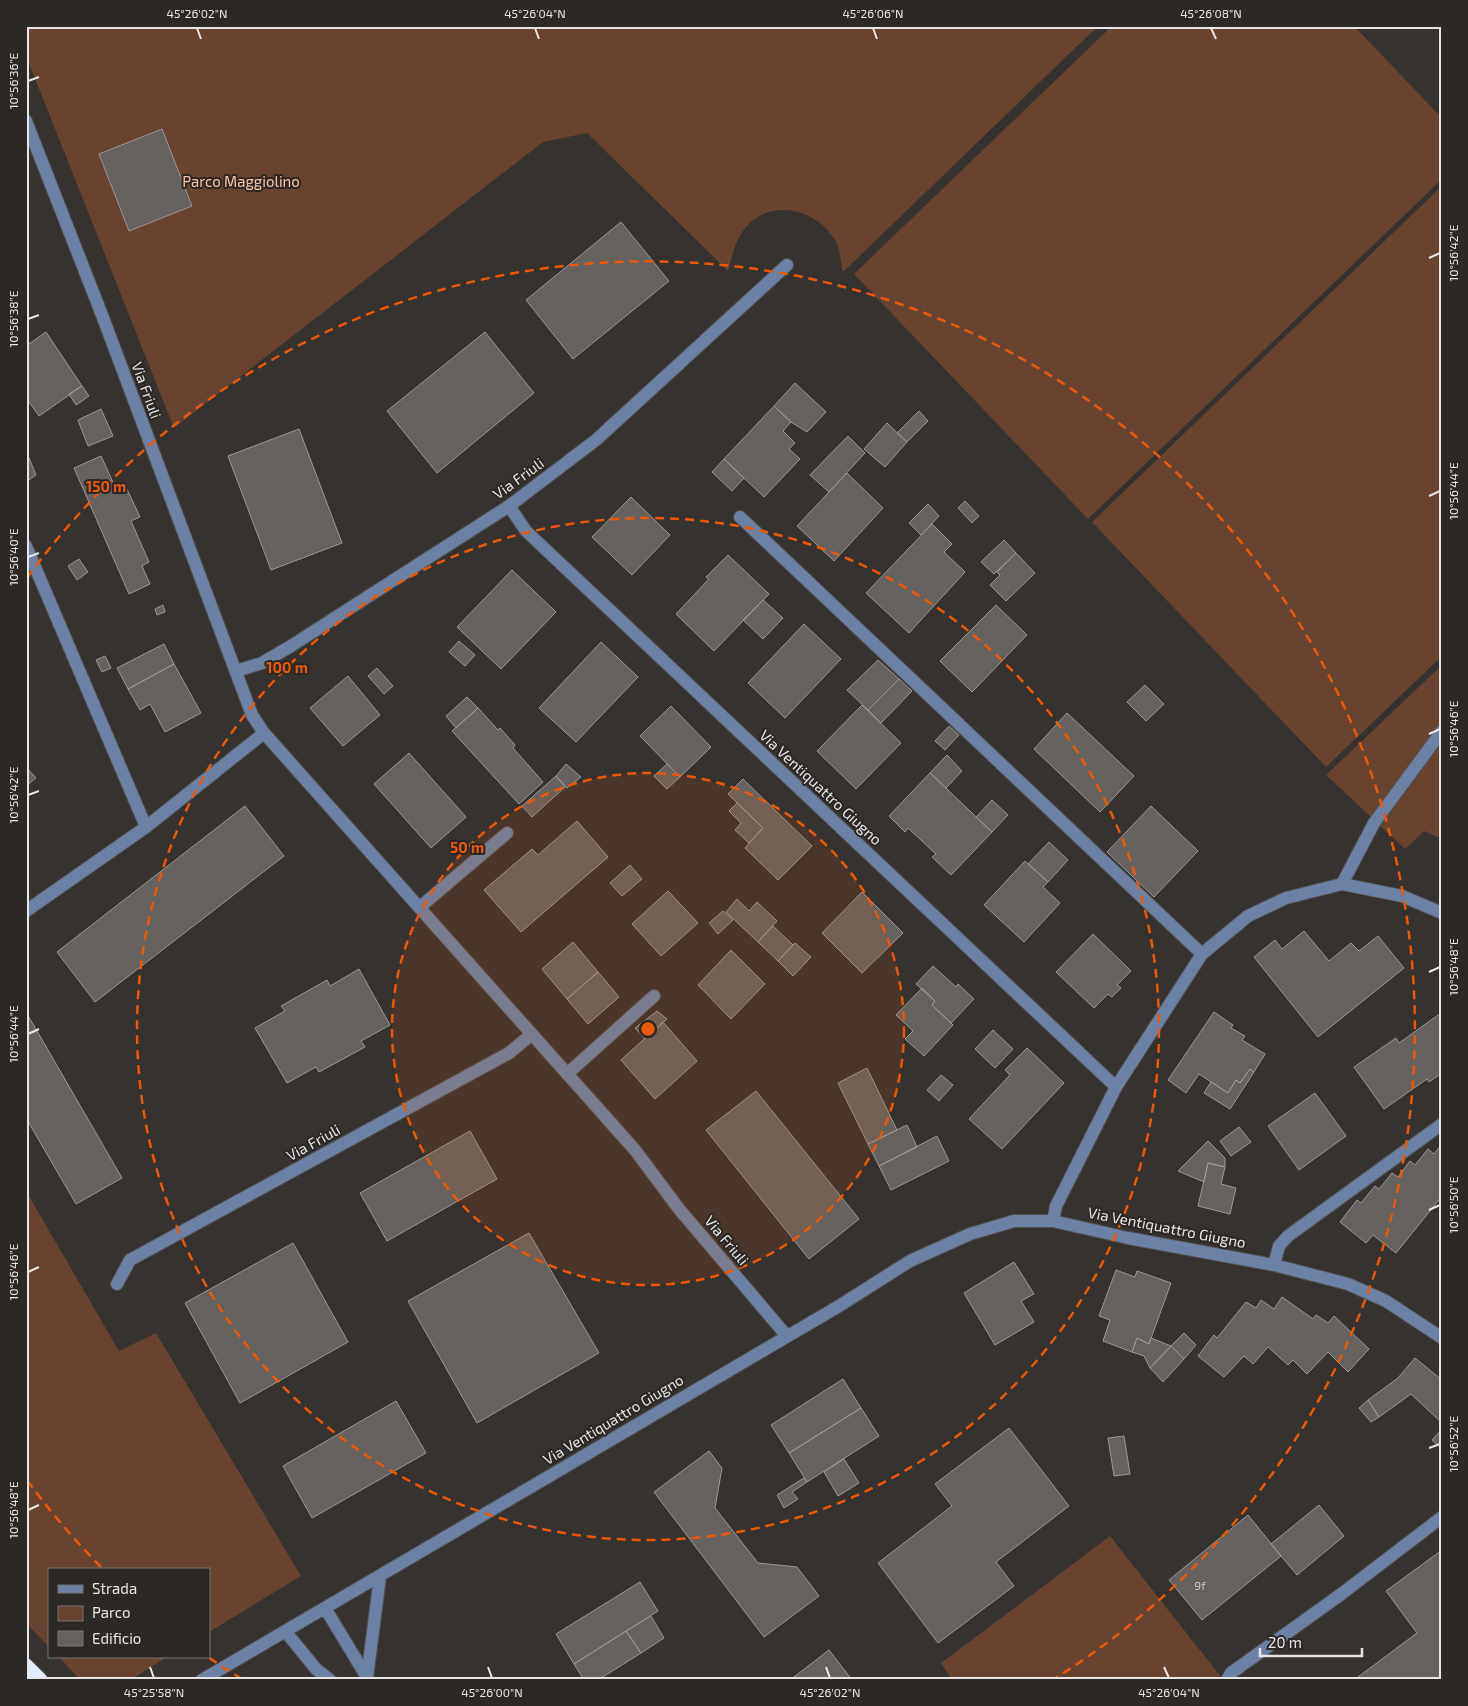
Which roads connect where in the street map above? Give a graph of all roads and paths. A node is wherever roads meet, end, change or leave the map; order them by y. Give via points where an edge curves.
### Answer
1 (26, 121) edge
2 (786, 265) dead end
3 (509, 506) junction
4 (740, 517) dead end
5 (26, 546) edge
6 (236, 671) junction
7 (1442, 731) edge
8 (264, 733) junction
9 (146, 827) junction
10 (507, 833) dead end
11 (1342, 884) junction
12 (420, 906) junction
13 (26, 911) edge
14 (1442, 913) edge
15 (1202, 954) junction
16 (654, 996) dead end
17 (532, 1034) junction
18 (568, 1074) junction
19 (1116, 1087) junction
20 (1442, 1124) edge
21 (1053, 1221) junction
22 (1274, 1265) junction
23 (117, 1284) dead end
24 (786, 1335) junction
25 (1442, 1338) edge
26 (1442, 1517) edge
27 (380, 1576) junction
28 (325, 1608) junction
29 (284, 1631) junction
30 (26, 1666) edge
31 (368, 1679) edge
32 (40, 1680) edge
33 (202, 1680) edge
34 (330, 1680) edge
35 (1227, 1680) edge

1 - 6 street, Via Friuli
2 - 3 street, Via Friuli via 596,440
3 - 6 street, Via Friuli via 290,646 262,662
3 - 19 street, Via Ventiquattro Giugno via 526,531
4 - 15 street
5 - 9 street
6 - 8 street, Via Friuli via 252,715
7 - 11 street via 1374,823
8 - 9 street
8 - 12 street, Via Friuli
9 - 13 street
10 - 12 street
11 - 14 street via 1402,896
11 - 15 street via 1286,898 1248,916
12 - 17 street, Via Friuli
15 - 19 street
16 - 18 street
17 - 18 street, Via Friuli
17 - 23 street, Via Friuli via 509,1053 130,1260
18 - 24 street, Via Friuli via 635,1150
19 - 21 street via 1056,1206
20 - 22 street via 1288,1236 1279,1246
21 - 22 street, Via Ventiquattro Giugno
21 - 24 street, Via Ventiquattro Giugno via 1014,1221 970,1234 910,1261
22 - 25 street, Via Ventiquattro Giugno via 1348,1284 1386,1301
24 - 27 street, Via Ventiquattro Giugno
26 - 35 street via 1232,1673
27 - 28 street, Via Ventiquattro Giugno
27 - 31 street
28 - 29 street, Via Ventiquattro Giugno
28 - 31 street
29 - 33 street, Via Ventiquattro Giugno
29 - 34 street via 316,1669
30 - 32 highway

